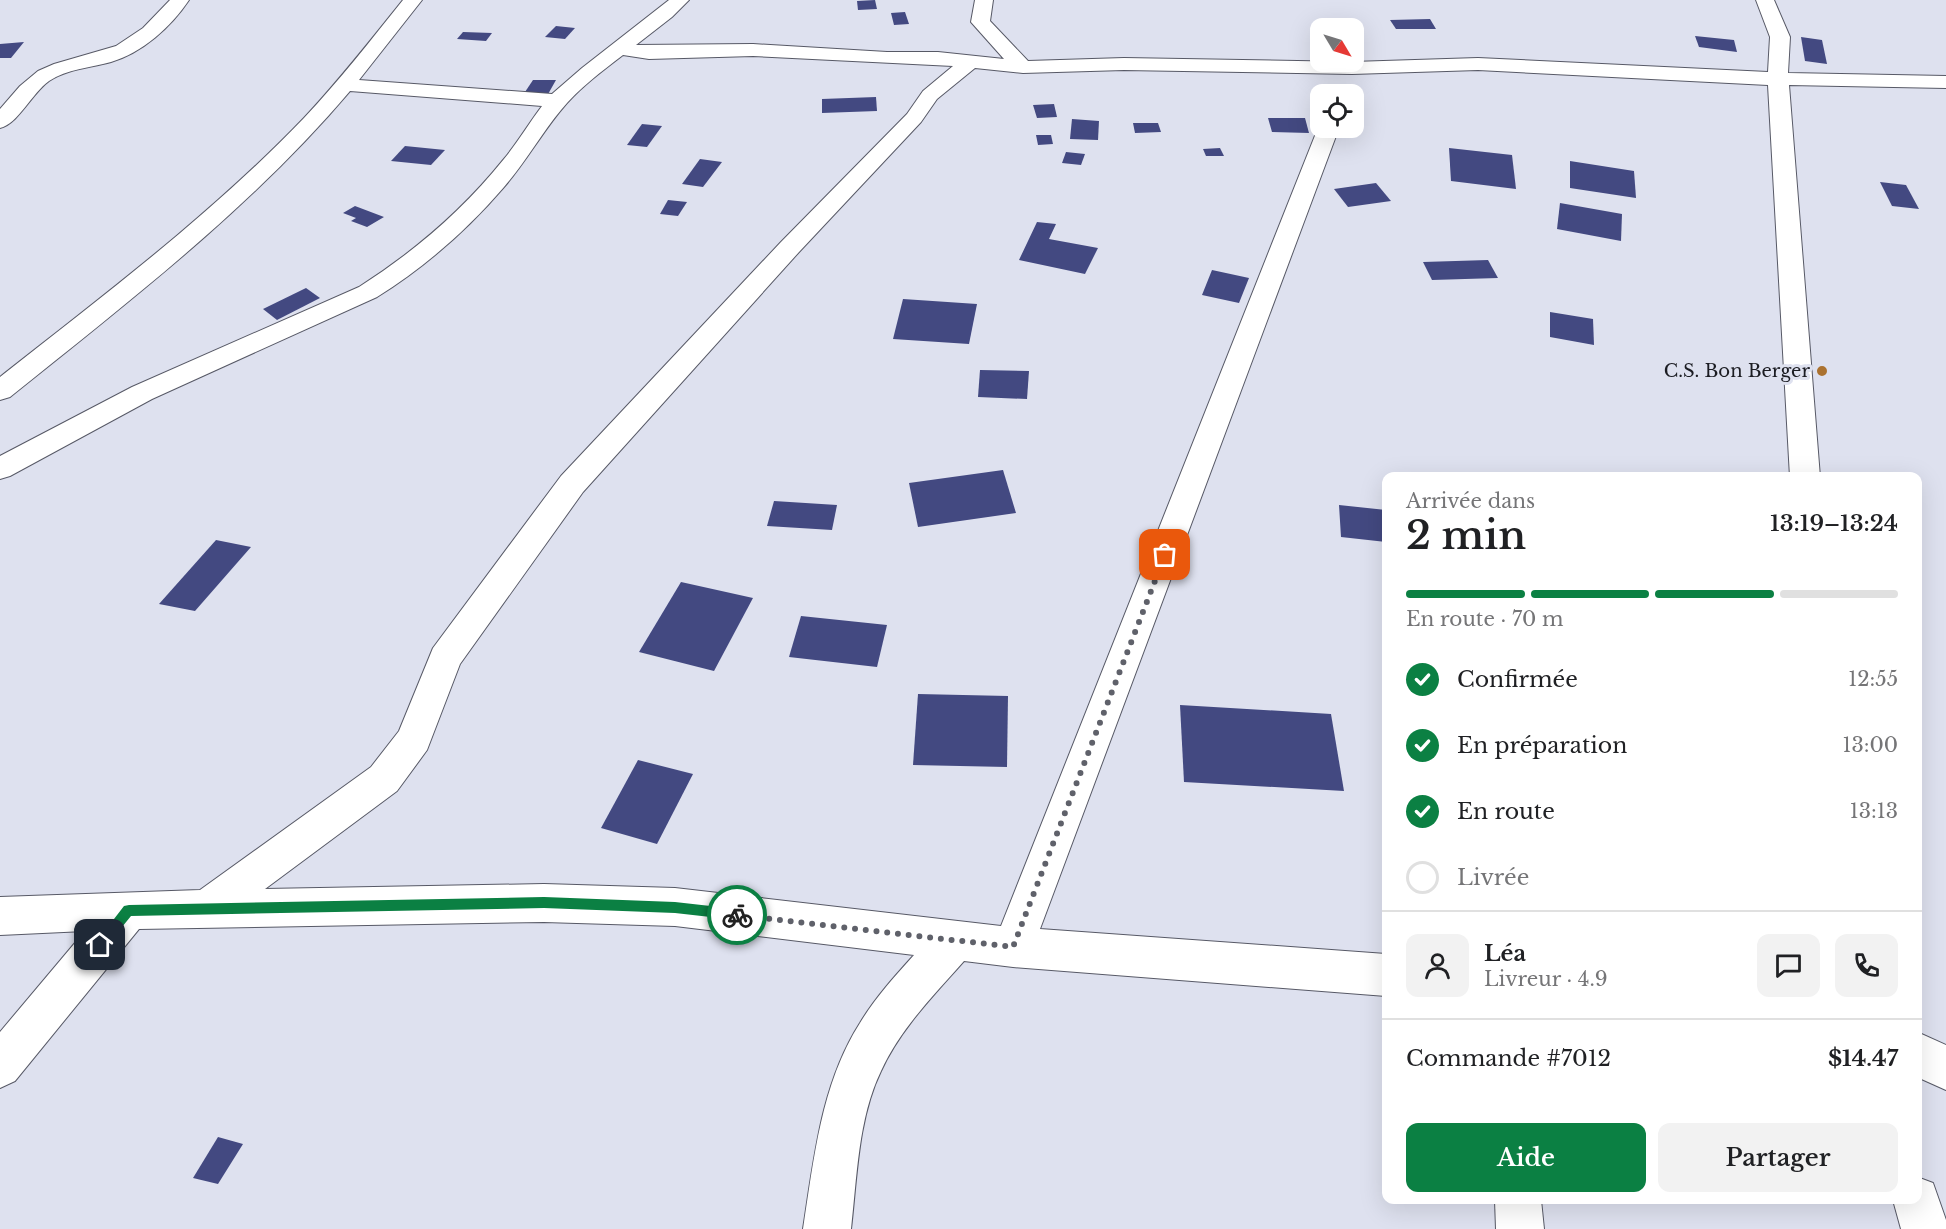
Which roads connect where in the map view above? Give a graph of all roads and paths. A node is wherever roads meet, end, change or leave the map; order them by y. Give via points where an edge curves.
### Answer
1 (180, 0) edge
2 (413, 0) edge
3 (680, 0) edge
4 (984, 0) edge
5 (1765, 0) edge
6 (619, 49) junction
7 (970, 62) junction
8 (1023, 68) junction
9 (1778, 79) junction
10 (1946, 82) edge
11 (345, 85) junction
12 (557, 101) junction
13 (0, 122) edge
14 (1325, 138) edge
15 (0, 391) edge
16 (0, 469) edge
17 (1805, 472) edge
18 (207, 908) junction
19 (129, 910) junction
20 (0, 916) edge
21 (955, 941) junction
22 (1013, 947) junction
23 (1382, 975) edge
24 (1922, 1056) edge
25 (0, 1066) edge
26 (1946, 1068) edge
27 (1518, 1204) edge
28 (1917, 1204) edge
29 (827, 1229) edge
30 (1520, 1229) edge
31 (1925, 1229) edge

1 - 13 street via 131,46 43,76
2 - 11 street
3 - 6 street via 656,24
4 - 8 street via 980,22
5 - 9 street via 1780,37
6 - 7 street via 650,53 753,50
6 - 12 street
7 - 8 street
7 - 18 street via 930,95 914,118 572,484 445,658 414,739 384,779
8 - 9 street via 1124,64 1348,77 1478,64
9 - 10 street
9 - 17 street
11 - 12 street
11 - 15 street via 220,210
12 - 16 street via 511,165 439,242 394,276 368,292 142,393
14 - 22 street
18 - 19 street
18 - 21 street via 544,903 675,907
19 - 20 street
19 - 25 street
21 - 22 street
21 - 29 street via 888,1019 865,1055 847,1103
22 - 23 street
24 - 26 street
27 - 30 street
28 - 31 street

